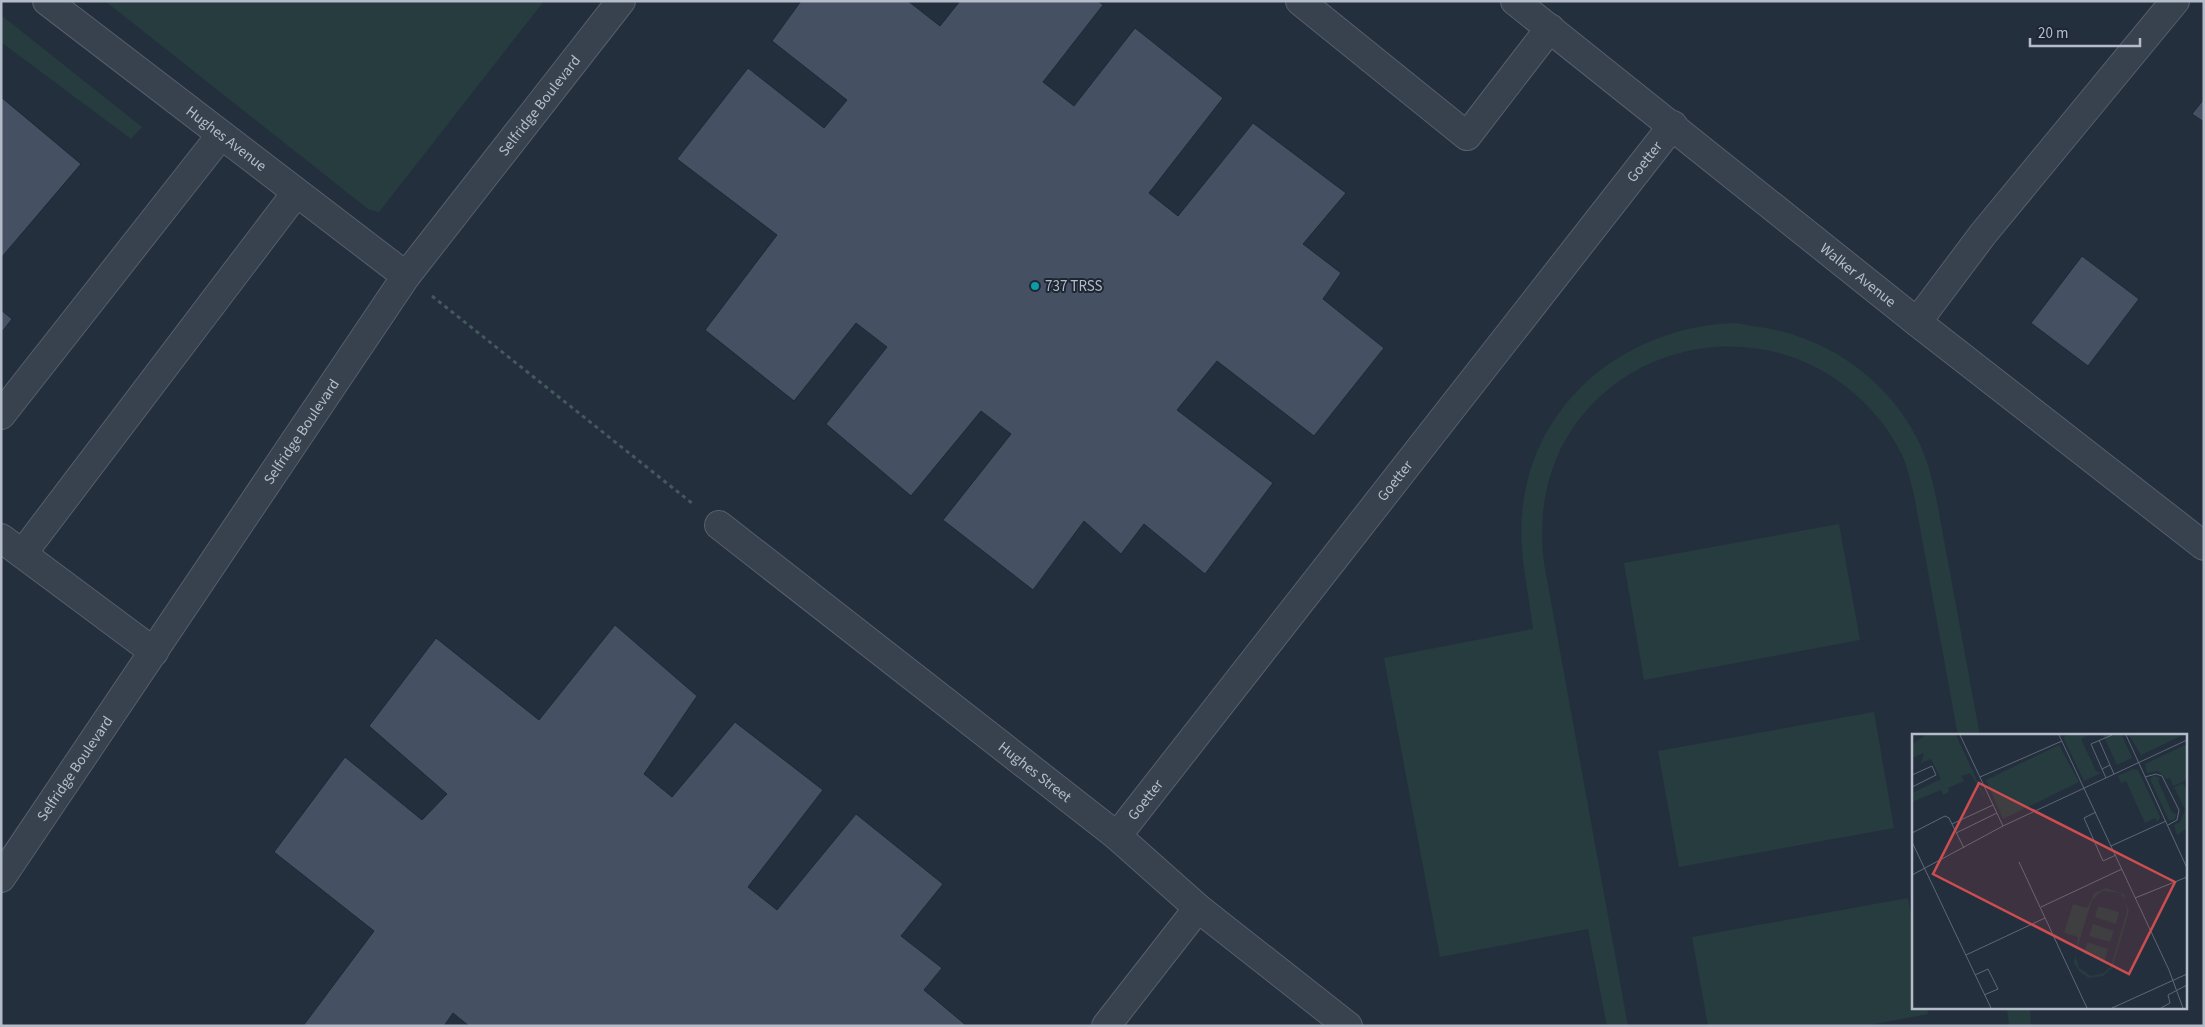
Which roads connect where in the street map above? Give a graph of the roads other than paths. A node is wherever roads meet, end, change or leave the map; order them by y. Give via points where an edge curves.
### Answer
1 (47, 1) edge
2 (621, 1) edge
3 (1300, 1) edge
4 (1515, 1) edge
5 (2174, 1) edge
6 (1550, 28) junction
7 (1673, 125) junction
8 (221, 135) junction
9 (296, 193) junction
10 (406, 276) junction
11 (1917, 322) junction
12 (1, 415) edge
13 (719, 524) road end
14 (1, 538) edge
15 (2204, 546) edge
16 (23, 554) junction
17 (154, 652) junction
18 (1117, 836) junction
19 (1, 878) edge
20 (1198, 908) junction
21 (1106, 1026) edge
22 (1348, 1026) edge

1 - 8 street, Hughes Avenue
2 - 10 street, Selfridge Boulevard
3 - 6 street via 1467,136
4 - 6 street, Walker Avenue
5 - 11 street via 1983,234
6 - 7 street, Walker Avenue
7 - 11 street, Walker Avenue
7 - 18 street, Goetter
8 - 9 street, Hughes Avenue
8 - 12 street
9 - 10 street, Hughes Avenue
9 - 16 street
10 - 17 street, Selfridge Boulevard
11 - 15 street, Walker Avenue
13 - 18 street, Hughes Street
14 - 16 street
16 - 17 street
17 - 19 street, Selfridge Boulevard
18 - 20 street, Hughes Street
20 - 21 street
20 - 22 street, Hughes Street

